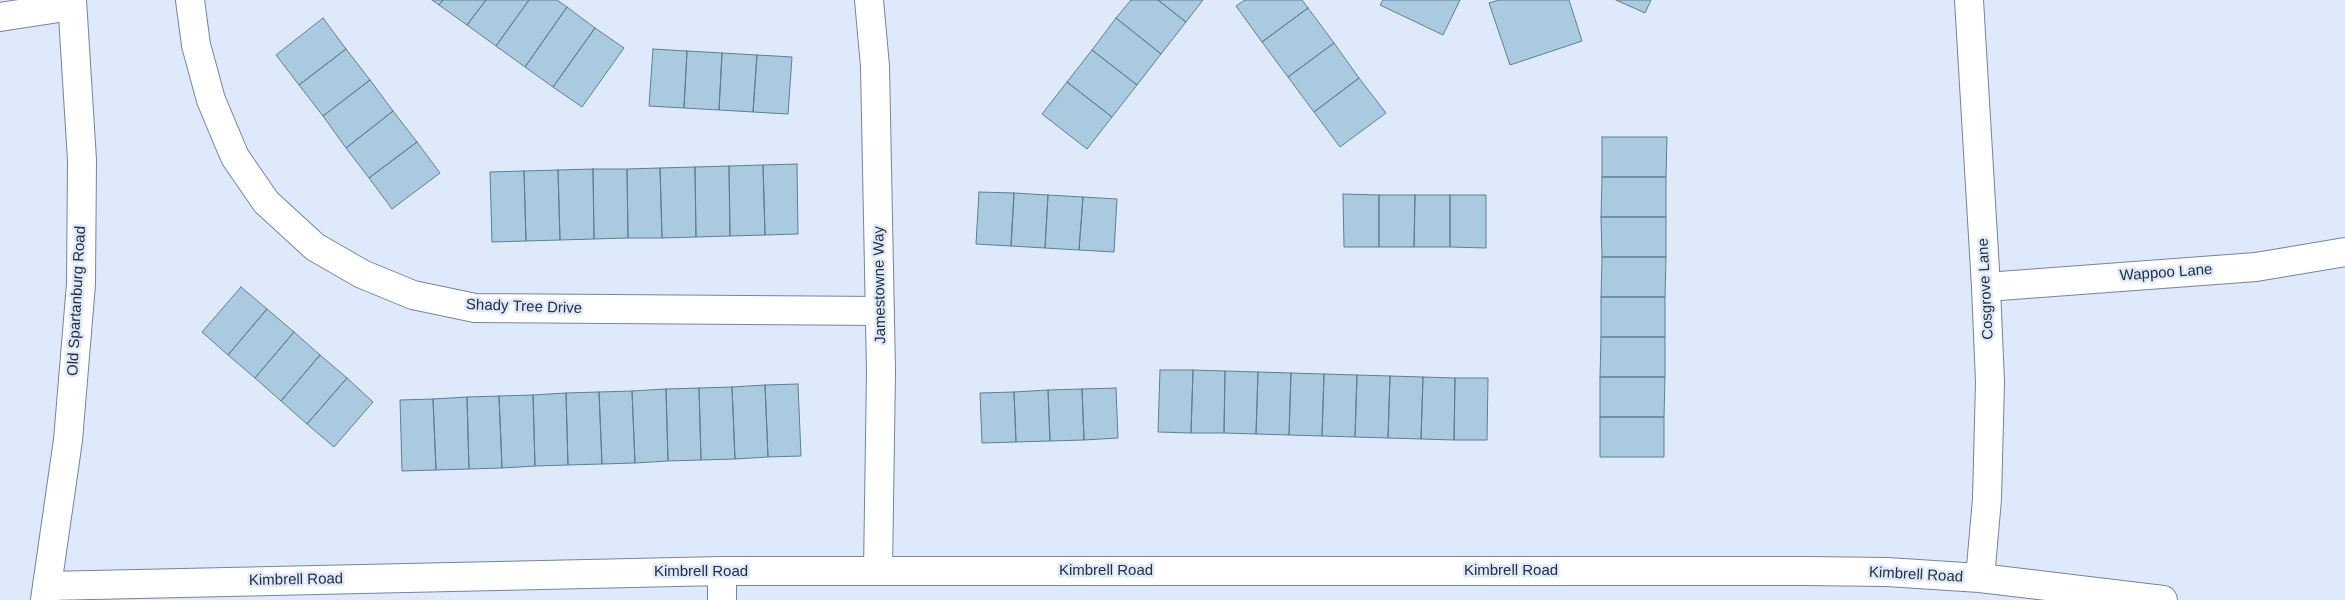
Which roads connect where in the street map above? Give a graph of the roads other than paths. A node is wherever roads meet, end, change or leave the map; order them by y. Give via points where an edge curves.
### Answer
1 (190, 0) edge
2 (869, 0) edge
3 (1969, 0) edge
4 (72, 3) edge
5 (0, 17) edge
6 (2345, 252) edge
7 (1986, 287) junction
8 (880, 312) junction
9 (722, 571) junction
10 (878, 571) junction
11 (1980, 578) junction
12 (421, 588) edge
13 (46, 593) edge
14 (722, 600) edge
15 (2163, 600) edge

1 - 8 street, Shady Tree Drive via 196,45 211,100 235,157 266,202 315,247 362,274 413,296 475,308
2 - 8 street, Jamestowne Way via 875,66
3 - 7 street, Cosgrove Lane
4 - 5 street
4 - 13 street, Old Spartanburg Road via 82,160 81,284 68,440
6 - 7 street, Wappoo Lane via 2256,267
7 - 11 street, Cosgrove Lane via 1990,382 1987,499
8 - 10 street, Jamestowne Way
9 - 10 street, Kimbrell Road
9 - 12 street, Kimbrell Road
9 - 14 street
10 - 11 street, Kimbrell Road via 1805,571
11 - 15 street, Kimbrell Road
12 - 13 street, Kimbrell Road

